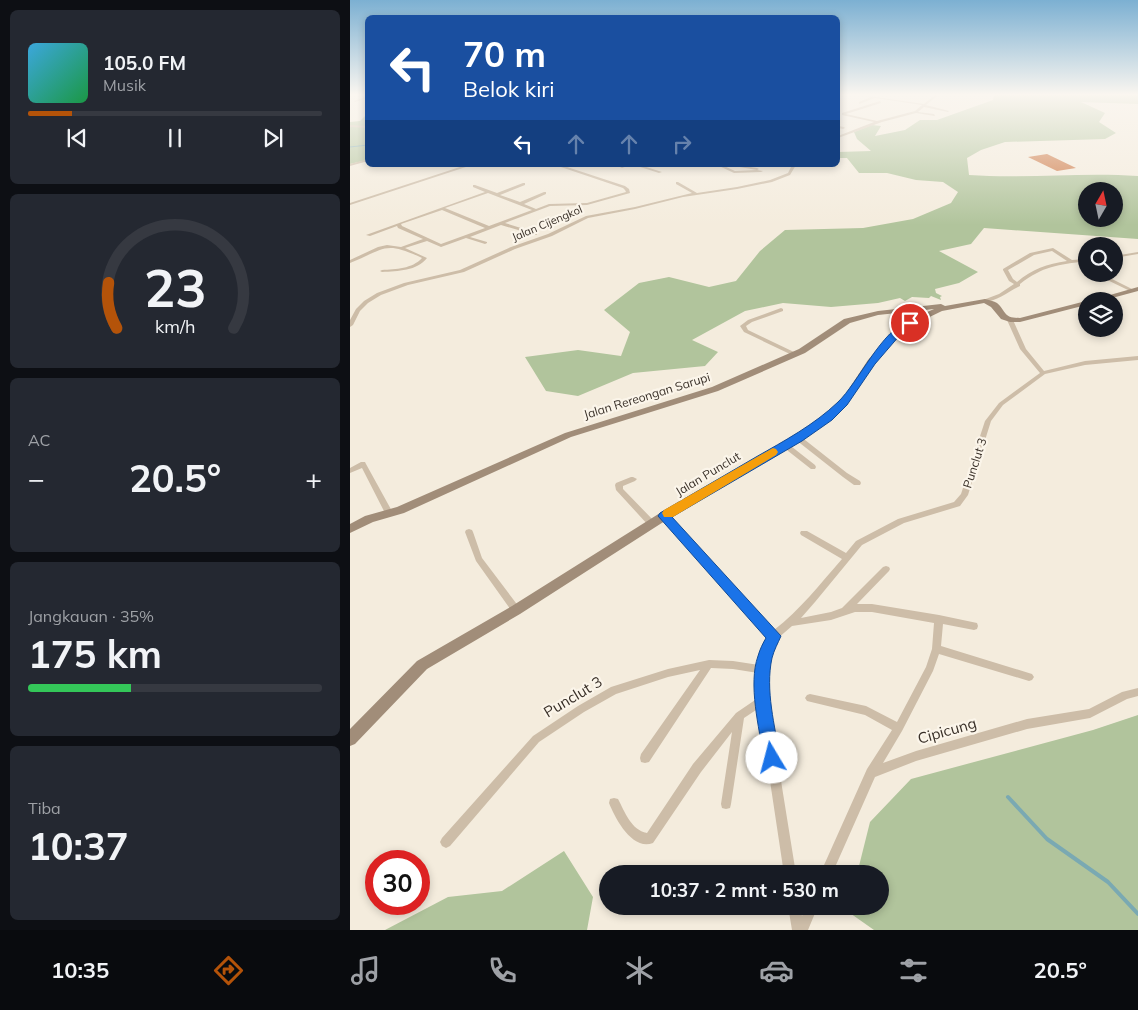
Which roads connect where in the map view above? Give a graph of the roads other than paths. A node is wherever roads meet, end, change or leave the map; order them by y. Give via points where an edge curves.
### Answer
1 (365, 161) edge
2 (350, 165) edge
3 (464, 167) edge
4 (563, 167) edge
5 (643, 167) edge
6 (723, 167) edge
7 (743, 167) edge
8 (793, 167) edge
9 (660, 172) dead end
10 (677, 183) dead end
11 (524, 184) dead end
12 (474, 186) dead end
13 (487, 192) junction
14 (545, 193) dead end
15 (696, 194) junction
16 (496, 195) junction
17 (350, 204) edge
18 (520, 204) junction
19 (441, 208) junction
20 (536, 210) junction
21 (501, 223) junction
22 (399, 224) junction
23 (489, 228) junction
24 (535, 234) dead end
25 (368, 235) dead end
26 (467, 237) junction
27 (421, 238) junction
28 (426, 240) junction
29 (485, 243) dead end
30 (405, 246) junction
31 (1138, 253) edge
32 (1123, 256) edge
33 (1078, 261) edge
34 (350, 262) edge
35 (1074, 262) junction
36 (1078, 264) edge
37 (382, 271) dead end
38 (1117, 282) edge
39 (1018, 285) junction
40 (1135, 290) edge
41 (986, 301) junction
42 (955, 305) junction
43 (1078, 305) edge
44 (780, 310) dead end
45 (1010, 320) junction
46 (350, 325) edge
47 (794, 354) junction
48 (1138, 358) edge
49 (1043, 373) junction
50 (798, 438) junction
51 (785, 445) junction
52 (812, 467) dead end
53 (350, 471) edge
54 (633, 479) dead end
55 (857, 483) dead end
56 (389, 513) junction
57 (664, 516) junction
58 (652, 524) junction
59 (350, 529) edge
60 (469, 532) dead end
61 (804, 533) dead end
62 (846, 558) junction
63 (886, 569) dead end
64 (516, 610) junction
65 (845, 611) junction
66 (939, 619) junction
67 (790, 623) junction
68 (974, 626) dead end
69 (774, 636) junction
70 (936, 649) junction
71 (709, 664) junction
72 (763, 670) junction
73 (1029, 677) dead end
74 (1138, 692) edge
75 (810, 698) dead end
76 (763, 700) junction
77 (739, 716) junction
78 (899, 728) junction
79 (350, 739) edge
80 (645, 758) dead end
81 (871, 773) junction
82 (614, 803) dead end
83 (726, 804) dead end
84 (446, 842) dead end
85 (789, 865) edge
86 (830, 865) edge
87 (796, 915) edge
88 (808, 915) edge
89 (798, 930) edge
90 (802, 930) edge

1 - 2 street
3 - 17 street
4 - 20 street via 624,187 628,193 595,203 552,204
5 - 9 street
6 - 7 street via 734,172 762,170
8 - 15 street, Jalan Cijengkol via 789,174 771,182
10 - 15 street
11 - 16 street
12 - 13 street
13 - 16 street
13 - 19 street
14 - 18 street
15 - 46 street, Jalan Cijengkol via 587,217 462,271 397,287 366,302
16 - 18 street
18 - 20 street
19 - 22 street
19 - 23 street
20 - 21 street
21 - 23 street
21 - 24 street
22 - 25 street
22 - 27 street
23 - 26 street
26 - 28 street via 441,246
26 - 29 street
27 - 28 street
27 - 30 street
28 - 30 street
30 - 34 street via 381,247
30 - 37 street via 425,259 398,270
31 - 32 street
33 - 35 street
35 - 36 street
35 - 39 street via 1033,272
35 - 39 street via 1053,248 1032,254 1005,270
38 - 40 street
39 - 41 street via 1008,293
41 - 42 main road, Jalan Punclut
41 - 45 main road
42 - 47 main road, Jalan Rereongan Sarupi via 858,317 837,326
42 - 50 main road, Jalan Punclut via 910,323 897,333 871,362 844,403
43 - 45 main road
44 - 47 street via 743,326 746,331
45 - 49 street via 1023,348
47 - 56 main road, Jalan Rereongan Sarupi via 715,389 568,435
48 - 49 street via 1085,363
49 - 62 street, Punclut 3 via 1001,404 988,421 964,495 957,504 901,521 866,538
50 - 51 main road, Jalan Punclut
50 - 55 street
51 - 52 street
51 - 57 main road, Jalan Punclut
53 - 56 street via 363,464
54 - 58 street via 619,485 620,490
56 - 59 main road, Jalan Rereongan Sarupi
57 - 58 main road, Jalan Punclut
57 - 69 street
58 - 64 main road, Jalan Punclut
60 - 64 street via 479,559
61 - 62 street
62 - 67 street, Punclut 3
63 - 65 street
64 - 79 main road, Jalan Punclut via 422,666
65 - 66 street via 863,607
65 - 67 street
66 - 68 street
66 - 70 street
67 - 69 street, Punclut 3
69 - 72 street, Punclut 3
70 - 73 street
70 - 78 street via 930,668
71 - 72 street, Punclut 3
71 - 80 street
71 - 84 street, Punclut 3 via 614,690 536,739
72 - 76 street, Punclut 3
74 - 81 street, Cipicung via 1090,713 1027,724 916,756
75 - 78 street via 866,711
76 - 77 street
76 - 85 street, Punclut 3
77 - 82 street via 697,768 649,839 633,835
77 - 83 street
78 - 81 street
81 - 86 street
87 - 89 street
88 - 90 street

